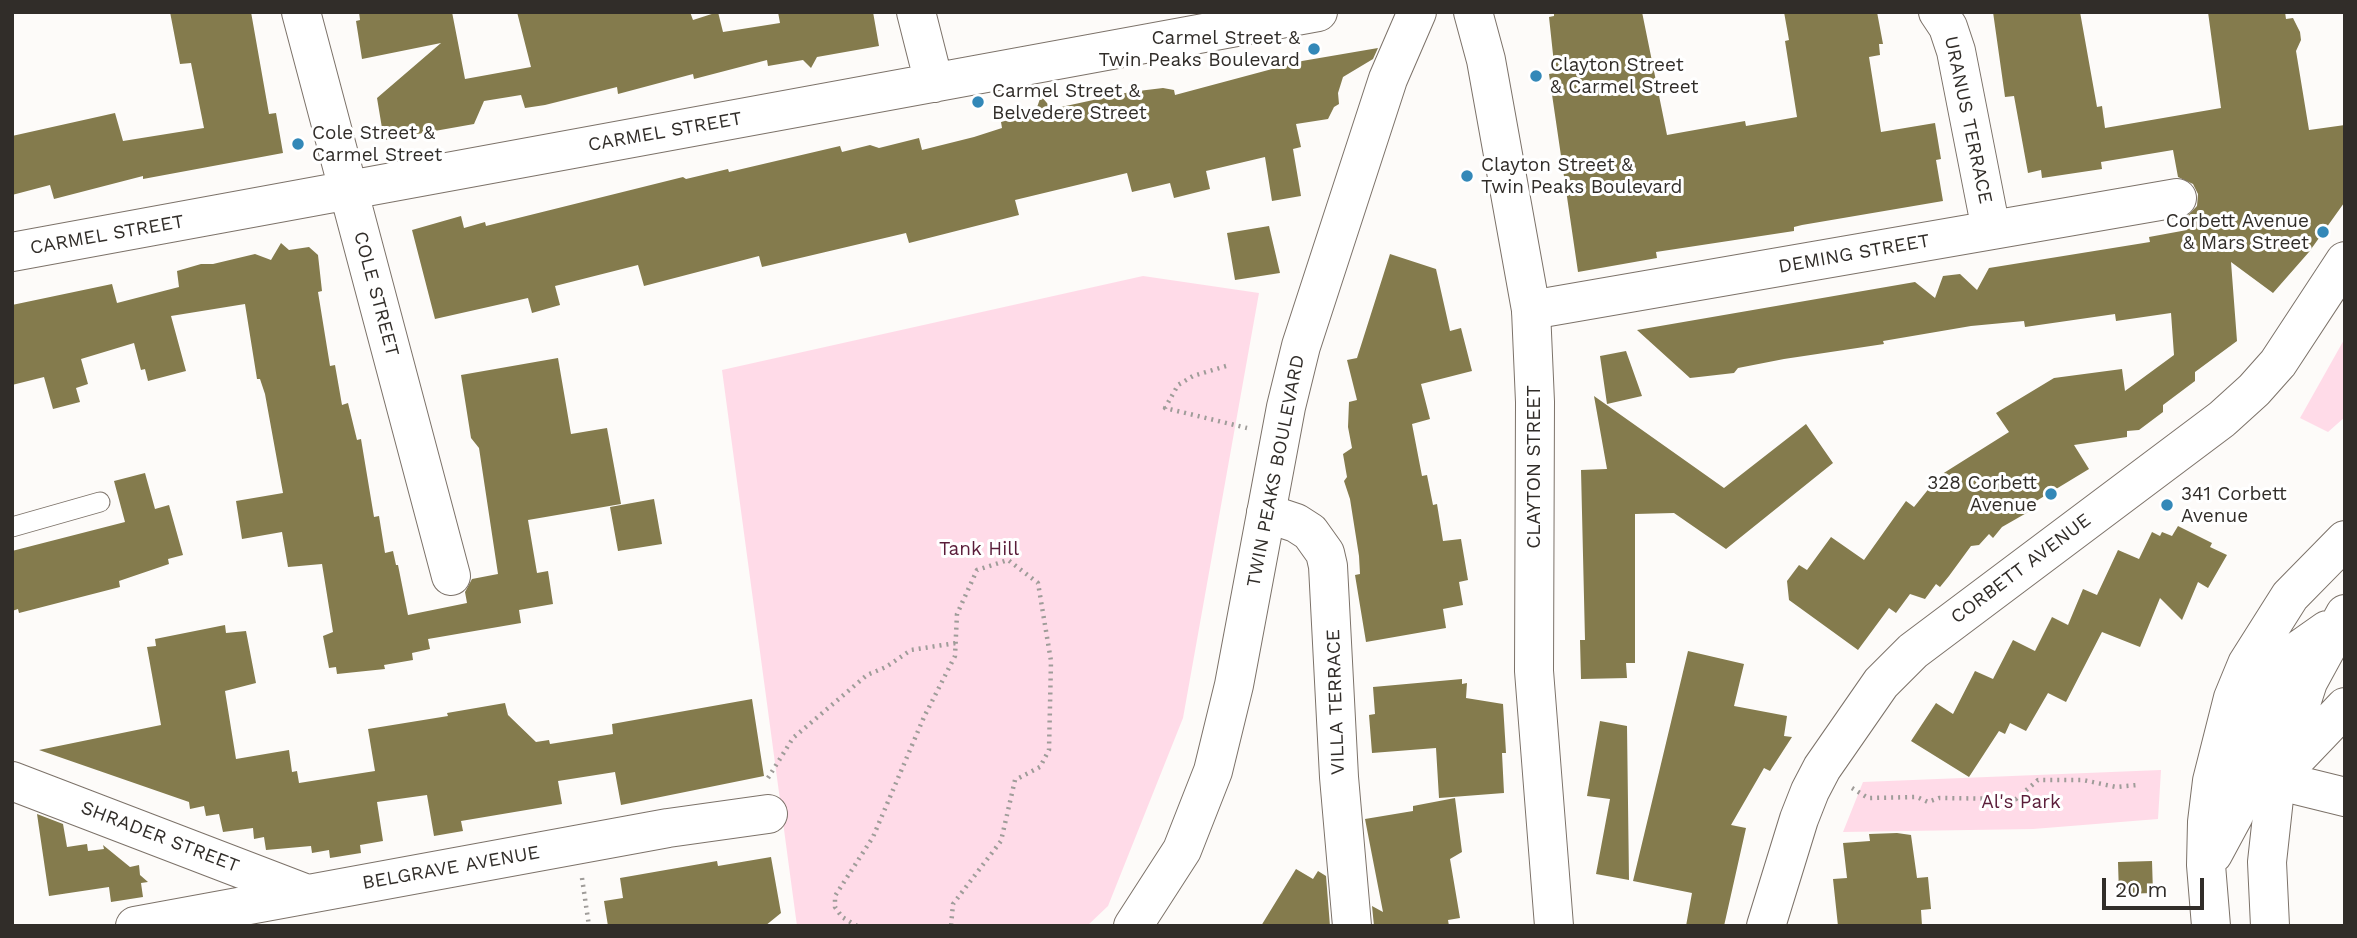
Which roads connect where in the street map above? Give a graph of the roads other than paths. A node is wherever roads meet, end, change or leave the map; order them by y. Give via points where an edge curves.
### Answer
1 (301, 12) edge
2 (916, 12) edge
3 (1318, 12) edge
4 (1418, 12) edge
5 (1473, 12) edge
6 (1938, 12) edge
7 (934, 83) junction
8 (349, 190) junction
9 (2177, 198) dead end
10 (1991, 230) junction
11 (12, 252) edge
12 (2345, 261) edge
13 (1531, 310) junction
14 (100, 502) dead end
15 (1266, 513) junction
16 (12, 527) edge
17 (2345, 540) edge
18 (451, 576) dead end
19 (2342, 620) edge
20 (2345, 707) edge
21 (12, 780) edge
22 (2276, 780) junction
23 (767, 797) road end
24 (2345, 797) edge
25 (2206, 864) junction
26 (307, 894) junction
27 (135, 926) edge
28 (1133, 926) edge
29 (1352, 926) edge
30 (1554, 926) edge
31 (1766, 926) edge
32 (2211, 926) edge
33 (2270, 926) edge

1 - 8 street, COLE STREET
2 - 7 street
3 - 7 street, CARMEL STREET
4 - 15 street, TWIN PEAKS BOULEVARD via 1388,79 1311,314
5 - 13 street, CLAYTON STREET via 1486,60
6 - 10 street, URANUS TERRACE via 1956,51
7 - 8 street, CARMEL STREET
8 - 11 street, CARMEL STREET
8 - 18 street, COLE STREET
9 - 10 street, DEMING STREET
10 - 13 street, DEMING STREET
12 - 31 street, CORBETT AVENUE via 2278,363 2254,390 2222,419 1913,651 1881,683 1822,768 1798,819
13 - 30 street, CLAYTON STREET via 1534,671
14 - 16 lane
15 - 28 street, TWIN PEAKS BOULEVARD via 1213,771 1177,858
15 - 29 street, VILLA TERRACE via 1310,533 1325,553 1328,566
17 - 25 street via 2290,596 2247,664 2233,698 2212,782
19 - 22 street via 2308,682
19 - 25 street via 2300,649 2277,678 2234,815
20 - 22 street
21 - 26 street, SHRADER STREET
22 - 24 street
22 - 33 street via 2267,862
23 - 26 street, BELGRAVE AVENUE via 668,828
25 - 32 street
26 - 27 street, BELGRAVE AVENUE

